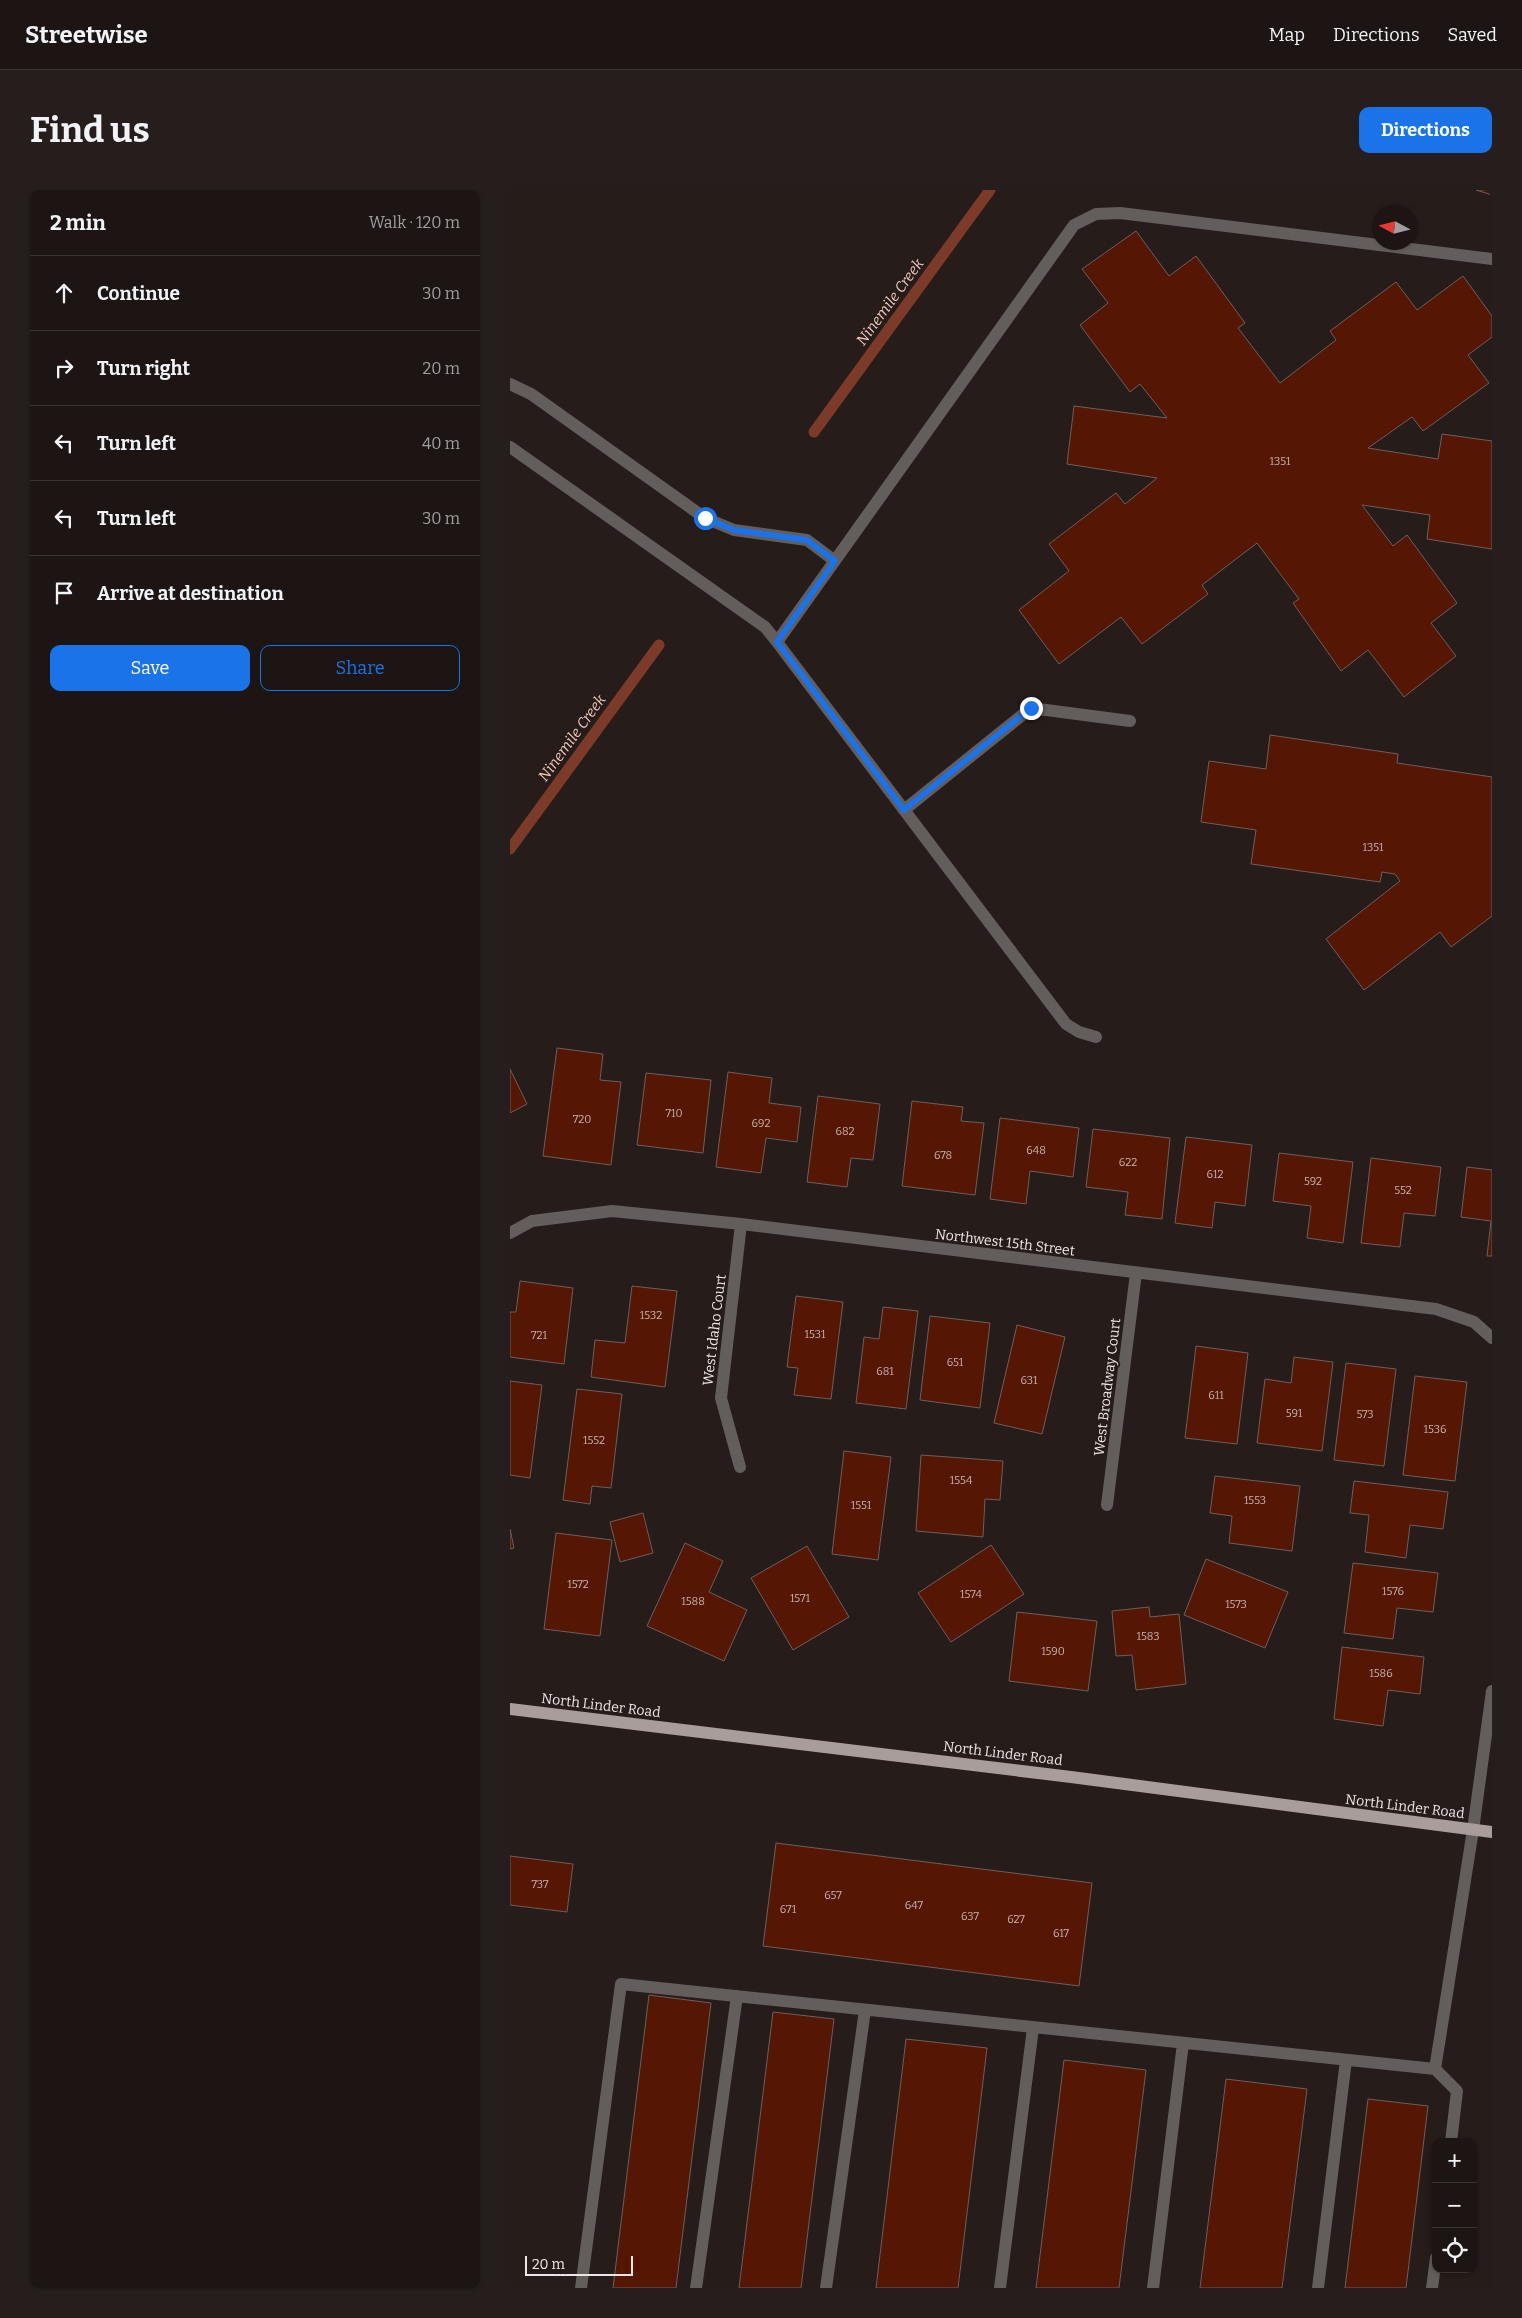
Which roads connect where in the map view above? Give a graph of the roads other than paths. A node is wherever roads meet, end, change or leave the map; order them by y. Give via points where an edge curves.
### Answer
1 (1492, 259) edge
2 (510, 384) edge
3 (510, 447) edge
4 (835, 561) junction
5 (777, 642) junction
6 (1130, 721) dead end
7 (904, 810) junction
8 (1096, 1037) dead end
9 (741, 1224) junction
10 (510, 1233) edge
11 (1136, 1273) junction
12 (1492, 1338) edge
13 (740, 1467) dead end
14 (1107, 1505) dead end
15 (1492, 1691) edge
16 (510, 1708) edge
17 (1473, 1830) junction
18 (1492, 1832) edge
19 (737, 1996) junction
20 (865, 2010) junction
21 (1033, 2028) junction
22 (1183, 2043) junction
23 (1346, 2060) junction
24 (1435, 2069) junction
25 (1452, 2138) edge
26 (1434, 2273) edge
27 (580, 2288) edge
28 (696, 2288) edge
29 (826, 2288) edge
30 (1000, 2288) edge
31 (1153, 2288) edge
32 (1318, 2288) edge
33 (1432, 2288) edge

1 - 4 street via 1120,213 1096,214 1074,225
2 - 4 street via 531,394 705,518 734,530 807,540
3 - 5 street via 765,627
4 - 5 street
5 - 7 street
6 - 7 street via 1031,708
7 - 8 street via 1066,1024
9 - 10 street, Northwest 15th Street via 612,1212 532,1221
9 - 11 street, Northwest 15th Street
9 - 13 street, West Idaho Court via 721,1398
11 - 12 street, Northwest 15th Street via 1436,1309 1474,1322
11 - 14 street, West Broadway Court
15 - 17 street
16 - 17 main road, North Linder Road
17 - 18 main road, North Linder Road
17 - 24 street
19 - 20 street
19 - 27 street via 621,1984
19 - 28 street
20 - 21 street
20 - 29 street
21 - 22 street
21 - 30 street
22 - 23 street
22 - 31 street
23 - 24 street
23 - 32 street
24 - 25 street via 1458,2091
26 - 33 street

